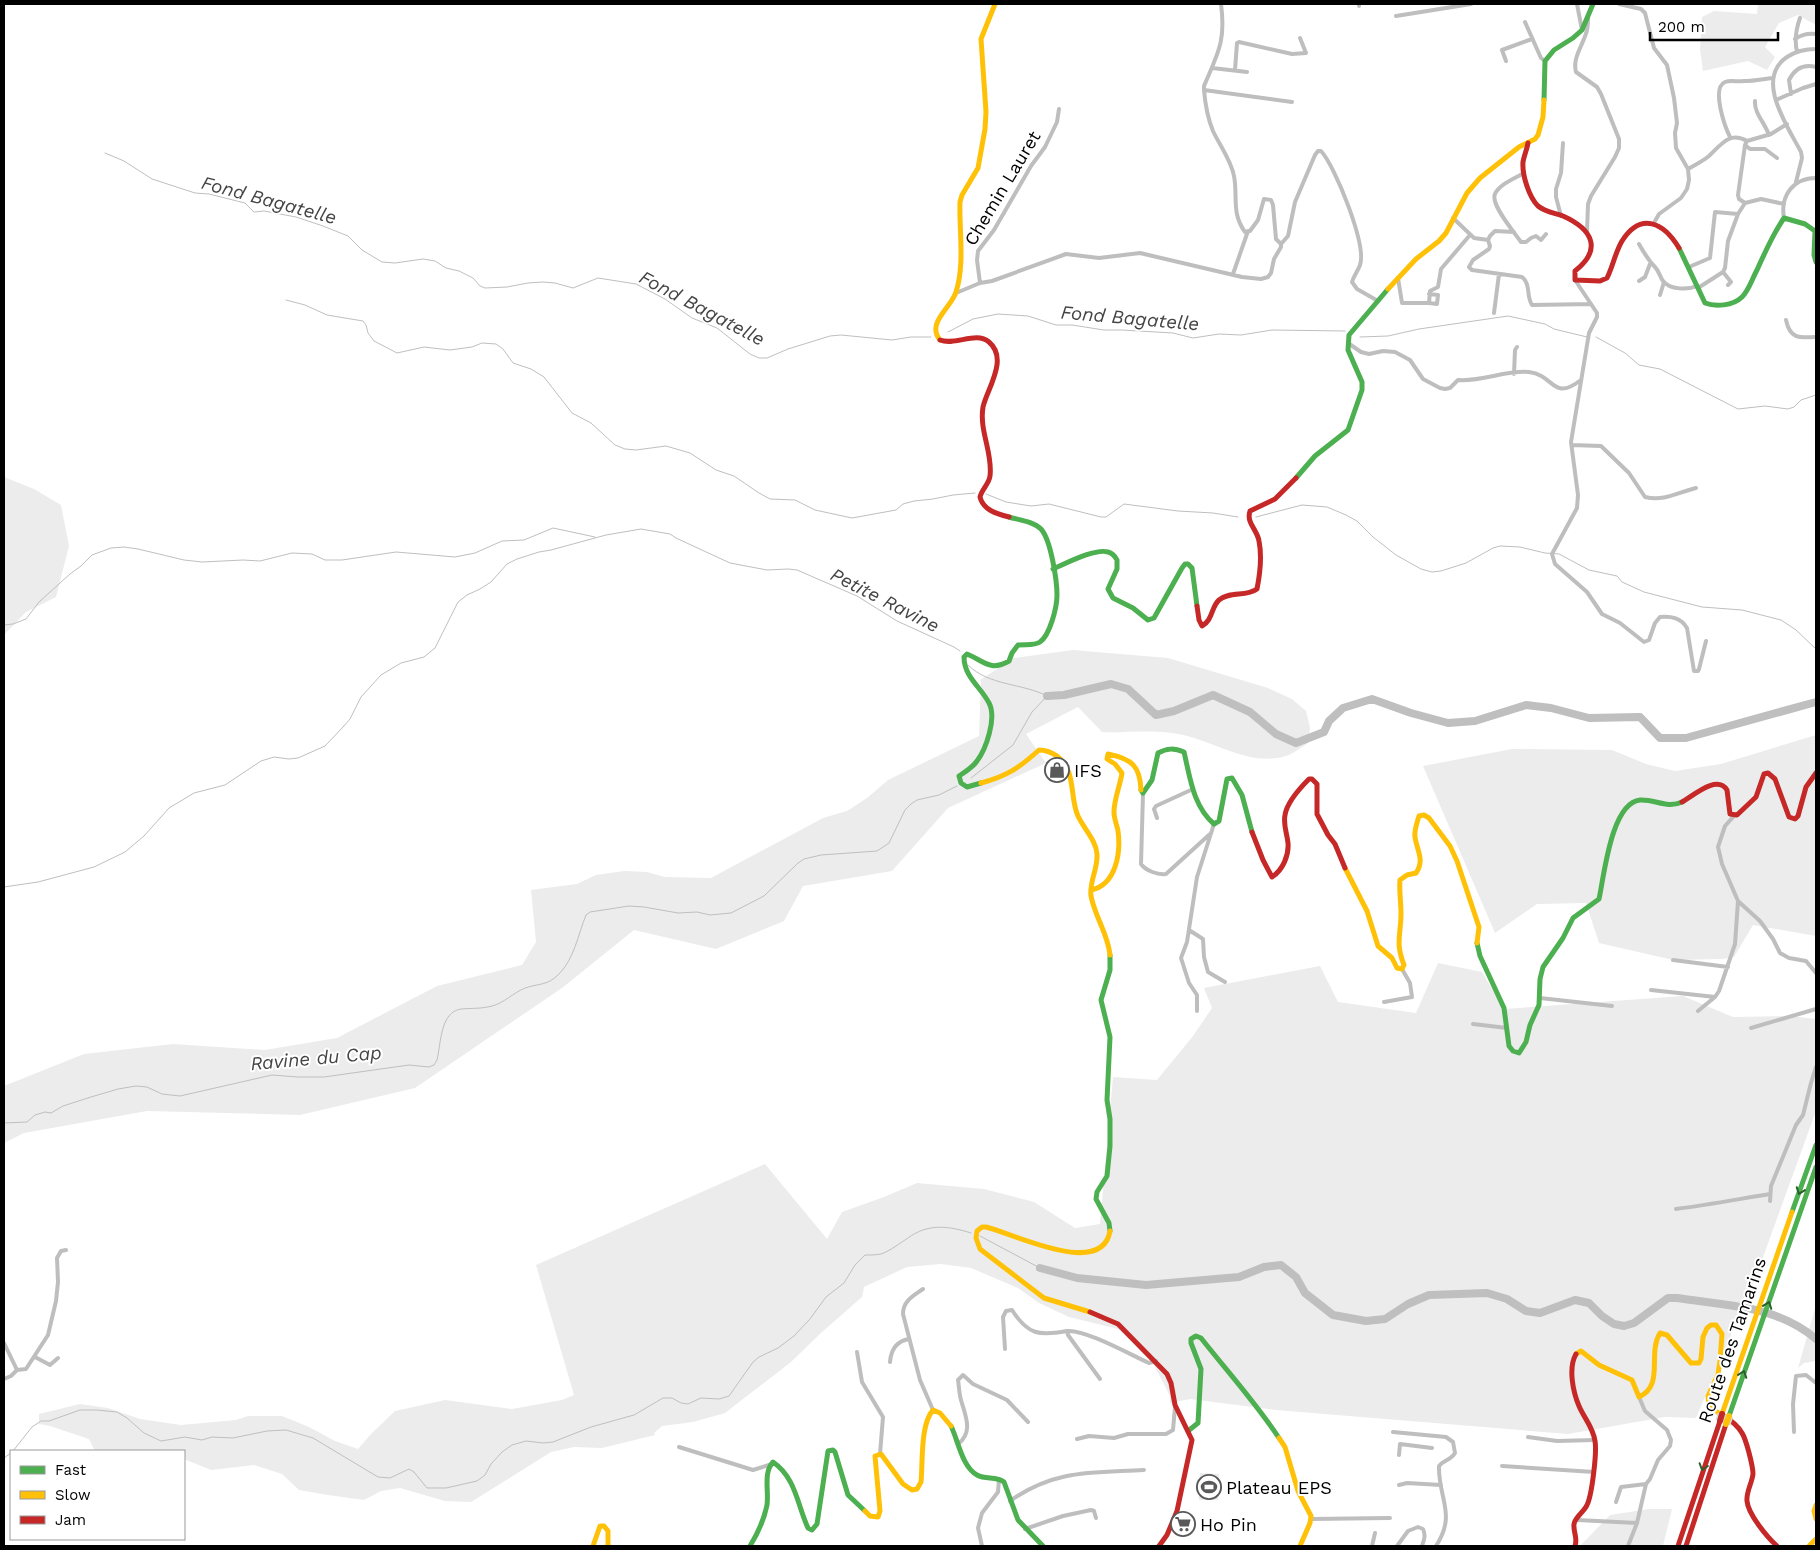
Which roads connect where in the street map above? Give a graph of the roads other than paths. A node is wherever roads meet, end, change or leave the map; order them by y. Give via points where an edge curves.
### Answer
1 (995, 4) edge
2 (1222, 4) edge
3 (1471, 4) edge
4 (1577, 4) edge
5 (1593, 4) edge
6 (1620, 4) edge
7 (1396, 16) dead end
8 (1588, 17) junction
9 (1800, 18) dead end
10 (1525, 22) dead end
11 (1582, 30) junction
12 (1816, 34) edge
13 (1300, 38) dead end
14 (1532, 39) junction
15 (1795, 39) junction
16 (1816, 49) edge
17 (1797, 52) junction
18 (1506, 61) dead end
19 (1545, 61) junction
20 (1816, 67) edge
21 (1212, 68) junction
22 (1235, 70) junction
23 (1247, 72) dead end
24 (1772, 78) junction
25 (1816, 84) edge
26 (1204, 90) junction
27 (1791, 94) junction
28 (1776, 100) junction
29 (1755, 101) dead end
30 (1292, 102) dead end
31 (1059, 109) dead end
32 (1787, 124) junction
33 (1769, 135) junction
34 (1730, 138) junction
35 (1528, 143) junction
36 (1562, 143) dead end
37 (1746, 143) junction
38 (1777, 158) dead end
39 (1688, 169) junction
40 (1524, 173) junction
41 (1816, 178) edge
42 (1796, 182) junction
43 (1745, 203) junction
44 (1784, 204) junction
45 (1738, 214) junction
46 (1561, 216) junction
47 (1453, 218) junction
48 (1784, 218) junction
49 (1655, 221) junction
50 (1815, 227) edge
51 (1248, 231) junction
52 (1514, 232) junction
53 (1587, 232) junction
54 (1546, 234) dead end
55 (1470, 235) junction
56 (1488, 240) junction
57 (1281, 244) junction
58 (1639, 244) dead end
59 (1816, 262) edge
60 (1650, 264) junction
61 (1689, 268) junction
62 (1723, 272) junction
63 (1233, 274) junction
64 (1499, 274) junction
65 (1398, 278) junction
66 (1575, 280) junction
67 (1639, 281) dead end
68 (1664, 282) junction
69 (980, 283) junction
70 (1728, 285) dead end
71 (1698, 287) junction
72 (956, 293) junction
73 (1429, 294) junction
74 (1660, 296) dead end
75 (1378, 301) junction
76 (1428, 304) junction
77 (1591, 304) junction
78 (1494, 313) dead end
79 (1786, 320) dead end
80 (1816, 337) edge
81 (1347, 342) junction
82 (1517, 347) dead end
83 (1514, 374) junction
84 (1582, 380) junction
85 (1572, 445) junction
86 (1696, 488) dead end
87 (1053, 569) junction
88 (1706, 641) dead end
89 (1816, 773) edge
90 (1193, 789) junction
91 (1143, 793) junction
92 (1734, 816) junction
93 (1158, 818) dead end
94 (1214, 824) junction
95 (1212, 833) junction
96 (1091, 890) junction
97 (1738, 901) junction
98 (1189, 930) junction
99 (1673, 960) dead end
100 (1728, 967) junction
101 (1402, 969) junction
102 (1816, 973) edge
103 (1225, 982) dead end
104 (1651, 990) dead end
105 (1715, 997) junction
106 (1540, 998) junction
107 (1384, 1002) dead end
108 (1612, 1006) dead end
109 (1816, 1009) edge
110 (1197, 1011) dead end
111 (1698, 1011) dead end
112 (1473, 1024) dead end
113 (1506, 1028) junction
114 (1751, 1028) dead end
115 (1816, 1068) edge
116 (1816, 1145) edge
117 (1816, 1167) edge
118 (1770, 1194) junction
119 (1770, 1202) dead end
120 (1676, 1209) dead end
121 (66, 1250) dead end
122 (923, 1289) dead end
123 (1067, 1331) junction
124 (1755, 1332) junction
125 (909, 1339) junction
126 (4, 1343) edge
127 (1006, 1349) dead end
128 (857, 1352) dead end
129 (35, 1357) junction
130 (58, 1358) dead end
131 (1156, 1361) junction
132 (890, 1362) dead end
133 (17, 1370) junction
134 (4, 1379) edge
135 (1100, 1379) dead end
136 (1816, 1383) edge
137 (1639, 1397) junction
138 (1175, 1405) junction
139 (932, 1410) junction
140 (1724, 1418) junction
141 (1028, 1422) dead end
142 (1188, 1431) junction
143 (1393, 1432) dead end
144 (1794, 1432) dead end
145 (1424, 1434) junction
146 (1528, 1437) dead end
147 (1077, 1439) dead end
148 (1595, 1440) junction
149 (958, 1444) junction
150 (679, 1447) dead end
151 (1422, 1447) junction
152 (1432, 1448) dead end
153 (880, 1454) junction
154 (1399, 1454) dead end
155 (769, 1465) junction
156 (1502, 1466) dead end
157 (1144, 1470) dead end
158 (1594, 1472) junction
159 (999, 1479) junction
160 (1646, 1484) junction
161 (1399, 1485) dead end
162 (1441, 1485) junction
163 (1010, 1501) junction
164 (1616, 1502) dead end
165 (1816, 1505) edge
166 (1096, 1518) dead end
167 (1390, 1518) dead end
168 (1816, 1519) edge
169 (1311, 1520) junction
170 (1577, 1520) junction
171 (1637, 1523) junction
172 (1025, 1529) junction
173 (1375, 1533) dead end
174 (1816, 1539) edge
175 (592, 1546) edge
176 (608, 1546) edge
177 (750, 1546) edge
178 (982, 1546) edge
179 (1041, 1546) edge
180 (1159, 1546) edge
181 (1300, 1546) edge
182 (1372, 1546) edge
183 (1397, 1546) edge
184 (1422, 1546) edge
185 (1436, 1546) edge
186 (1575, 1546) edge
187 (1628, 1546) edge
188 (1678, 1546) edge
189 (1686, 1546) edge
190 (1777, 1546) edge
191 (1809, 1546) edge

1 - 72 main road via 981,39 986,112 978,168 960,202
2 - 21 street via 1224,30
3 - 7 street
4 - 11 street
5 - 8 main road
6 - 39 street via 1645,13 1654,48 1667,65 1677,122 1676,148
8 - 11 main road
8 - 53 street via 1575,70 1602,94 1619,139 1619,148 1591,196
9 - 15 street
10 - 14 street
11 - 19 main road via 1554,50
12 - 15 street via 1808,33
13 - 22 street via 1306,53 1292,54 1239,42
14 - 18 street via 1502,50
14 - 19 street
15 - 17 street
16 - 17 street
17 - 24 street via 1780,62
19 - 35 main road via 1543,123 1538,135
20 - 27 street via 1805,66 1795,71 1789,80
21 - 22 street
21 - 26 street
22 - 23 street
24 - 28 street
24 - 34 street via 1728,81 1719,87 1722,115
25 - 27 street
26 - 30 street
26 - 51 street via 1212,129 1232,168 1237,215 1245,232
27 - 28 street
28 - 32 street
29 - 33 street
31 - 69 street, Chemin Lauret via 1057,122 1045,147 978,251
32 - 33 street
32 - 42 street via 1802,158
33 - 37 street
34 - 37 street via 1742,139
34 - 39 street
35 - 40 main road via 1523,161
35 - 47 main road via 1480,178
36 - 46 street via 1561,173 1556,189
37 - 38 street via 1752,150 1765,149
37 - 43 street via 1738,195
39 - 49 street via 1687,189
40 - 46 main road via 1537,204
40 - 52 street via 1494,195 1494,203
41 - 42 street
42 - 44 street
43 - 44 street via 1761,199
43 - 45 street
44 - 48 street
45 - 61 street via 1715,212 1710,258
45 - 62 street via 1726,245
46 - 53 main road
47 - 55 street
47 - 65 main road via 1440,241
48 - 50 main road
48 - 71 main road via 1742,298 1712,306 1705,303
49 - 61 main road via 1673,236
49 - 66 main road via 1645,220 1637,224 1625,237 1607,278 1600,281
50 - 59 main road
51 - 57 street via 1258,220 1264,199 1271,200 1276,239
51 - 63 street
52 - 54 street via 1523,243 1536,236 1541,240
52 - 56 street via 1495,231
53 - 66 main road via 1590,253 1576,271
55 - 56 street
55 - 73 street via 1441,269 1438,287
56 - 64 street via 1489,249 1473,260 1469,267 1477,272
57 - 63 street via 1268,277 1254,279
57 - 75 street via 1288,236 1295,202 1315,155 1321,151 1353,218 1361,256 1352,282 1357,289
58 - 60 street
60 - 67 street via 1645,277
60 - 68 street via 1656,267
61 - 71 main road
62 - 70 street via 1731,282
62 - 71 street
63 - 69 street via 1140,253 1098,258 1066,254
64 - 77 street via 1526,280 1532,305
64 - 78 street
65 - 75 main road
65 - 76 street via 1402,303
66 - 77 street
68 - 71 street via 1687,289
68 - 74 street
69 - 72 street
72 - 87 main road via 936,323 936,335 946,342 983,338 992,345 997,360 996,376 983,410 990,478 980,500 992,511 1040,528
73 - 76 street
73 - 76 street via 1438,295 1437,304
75 - 81 main road via 1349,335
77 - 84 street via 1597,318 1589,333
79 - 80 street via 1788,331 1794,335
81 - 83 street via 1369,354 1383,350 1395,352 1410,360 1423,379 1445,389 1458,380
81 - 87 main road via 1362,382 1352,422 1275,499 1250,511 1248,521 1258,535 1259,543 1257,589 1223,598 1214,606 1206,625 1202,626 1192,568 1188,564 1182,568 1151,620 1110,595 1108,590 1117,569 1113,553 1096,552
82 - 83 street
83 - 84 street via 1530,372 1562,390
84 - 85 street
85 - 86 street via 1601,446 1648,498 1658,499
85 - 88 street via 1577,508 1552,554 1555,564 1587,592 1602,614 1644,642 1649,640 1660,617 1676,618 1684,623 1694,671 1698,671
87 - 96 main road via 1057,598 1042,641 1017,646 1009,661 997,666 983,664 967,654 964,657 970,678 990,703 993,714 985,748 976,762 959,776 962,786 967,787 997,779 1019,768 1038,750 1044,749 1062,761 1072,778 1076,812 1096,850
89 - 92 main road via 1806,787 1795,819 1789,817 1775,779 1768,773 1762,778 1757,796
90 - 91 main road via 1184,752 1169,748 1158,753 1151,783
90 - 93 street via 1156,806
90 - 94 main road via 1205,817
91 - 95 street via 1141,864 1146,869 1166,874
91 - 96 main road via 1140,791 1141,776 1136,768 1130,762 1108,754 1107,759 1122,773 1114,814 1118,845 1110,881
92 - 97 street via 1725,826 1718,846
92 - 106 main road via 1728,809 1726,787 1716,784 1677,804 1660,804 1646,799 1630,805 1612,838 1599,899 1571,919 1567,932 1540,973
94 - 95 street
94 - 101 main road via 1218,821 1227,780 1232,778 1246,808 1253,837 1272,877 1280,871 1287,849 1284,828 1287,809 1308,779 1316,781 1318,814 1372,922 1375,940 1397,968
95 - 98 street via 1197,877
96 - 131 main road via 1094,910 1106,938 1111,961 1101,1000 1110,1037 1106,1100 1110,1120 1108,1174 1096,1199 1109,1224 1107,1239 1095,1250 1073,1254 980,1227 977,1244 1044,1298 1118,1324
97 - 100 street via 1735,944
97 - 102 street via 1760,921 1780,953 1806,961
98 - 103 street via 1202,939 1208,972
98 - 110 street via 1181,958 1196,995
99 - 100 street
100 - 105 street
101 - 107 street via 1410,983 1412,997
101 - 113 main road via 1404,965 1397,948 1400,880 1416,873 1420,866 1421,856 1415,837 1419,816 1424,815 1450,846 1457,861 1479,927 1477,946 1504,1008
104 - 105 street
105 - 111 street
106 - 108 street
106 - 113 main road via 1519,1053 1509,1046
109 - 114 street
112 - 113 street
115 - 118 street via 1804,1115 1796,1125
116 -> 124 main road, Route des Tamarins via 1770,1275
124 -> 117 main road, Route des Tamarins via 1778,1277
118 - 119 street
118 - 120 street
121 - 129 street via 57,1258 54,1310 48,1335
122 - 125 street via 909,1299 903,1309
123 - 127 street via 1045,1335 1033,1332 1012,1310 1006,1311 1003,1317
123 - 131 street via 1073,1330 1149,1363
123 - 135 street
124 - 140 main road, Route des Tamarins
125 - 132 street via 897,1344
125 - 139 street
126 - 133 street
128 - 153 street via 862,1382 883,1417
129 - 130 street via 50,1364
129 - 133 street via 26,1369
131 - 138 main road via 1171,1383
133 - 134 street
136 - 144 street via 1806,1375 1796,1376
137 - 140 main road via 1654,1379 1654,1350 1660,1333 1667,1335 1695,1364 1701,1359 1707,1326 1716,1325 1722,1334 1720,1361 1708,1401 1709,1407
137 - 148 main road via 1632,1380 1598,1365 1581,1351 1577,1352 1573,1363 1573,1386
137 - 160 street via 1645,1411 1667,1430 1671,1440
138 - 142 main road
138 - 147 street via 1173,1430 1166,1434
139 - 149 main road via 948,1420
139 - 153 main road via 926,1423 921,1482 917,1489 912,1490 904,1484
140 -> 188 main road, Route des Tamarins
140 - 189 main road, Route des Tamarins
140 - 190 main road via 1743,1434 1752,1464 1747,1501 1765,1535
141 - 149 street via 1007,1400 973,1384 963,1375 958,1380 967,1429 964,1439
142 - 169 main road via 1198,1423 1200,1415 1201,1369 1191,1343 1196,1336 1201,1338 1281,1438
142 - 180 main road via 1192,1447 1182,1498 1170,1530
143 - 145 street
145 - 151 street
145 - 162 street via 1446,1437 1453,1442 1454,1455 1439,1466
146 - 148 street via 1557,1441
148 - 158 main road
149 - 159 main road via 972,1472 982,1478
150 - 155 street via 753,1470
151 - 152 street
151 - 154 street via 1400,1444
153 - 155 main road via 874,1458 880,1511 879,1516 872,1517 848,1495 835,1452 828,1451 817,1524 812,1530 805,1523 791,1480 778,1465 773,1462
155 - 177 main road via 766,1509
156 - 158 street
157 - 163 street via 1061,1476 1024,1491
158 - 170 main road via 1587,1505
159 - 163 main road via 1004,1482
159 - 178 street via 998,1492 982,1513 978,1528
160 - 164 street via 1621,1487
160 - 171 street
161 - 162 street
162 - 185 street via 1447,1517
163 - 172 main road
165 - 168 main road
166 - 172 street via 1091,1510
167 - 169 street
169 - 181 main road
170 - 171 street
170 - 186 main road via 1574,1522
171 - 187 street
172 - 179 main road
173 - 182 street
174 - 191 main road
175 - 176 main road via 600,1526 604,1526 608,1531
183 - 184 street via 1408,1531 1418,1527 1424,1532

